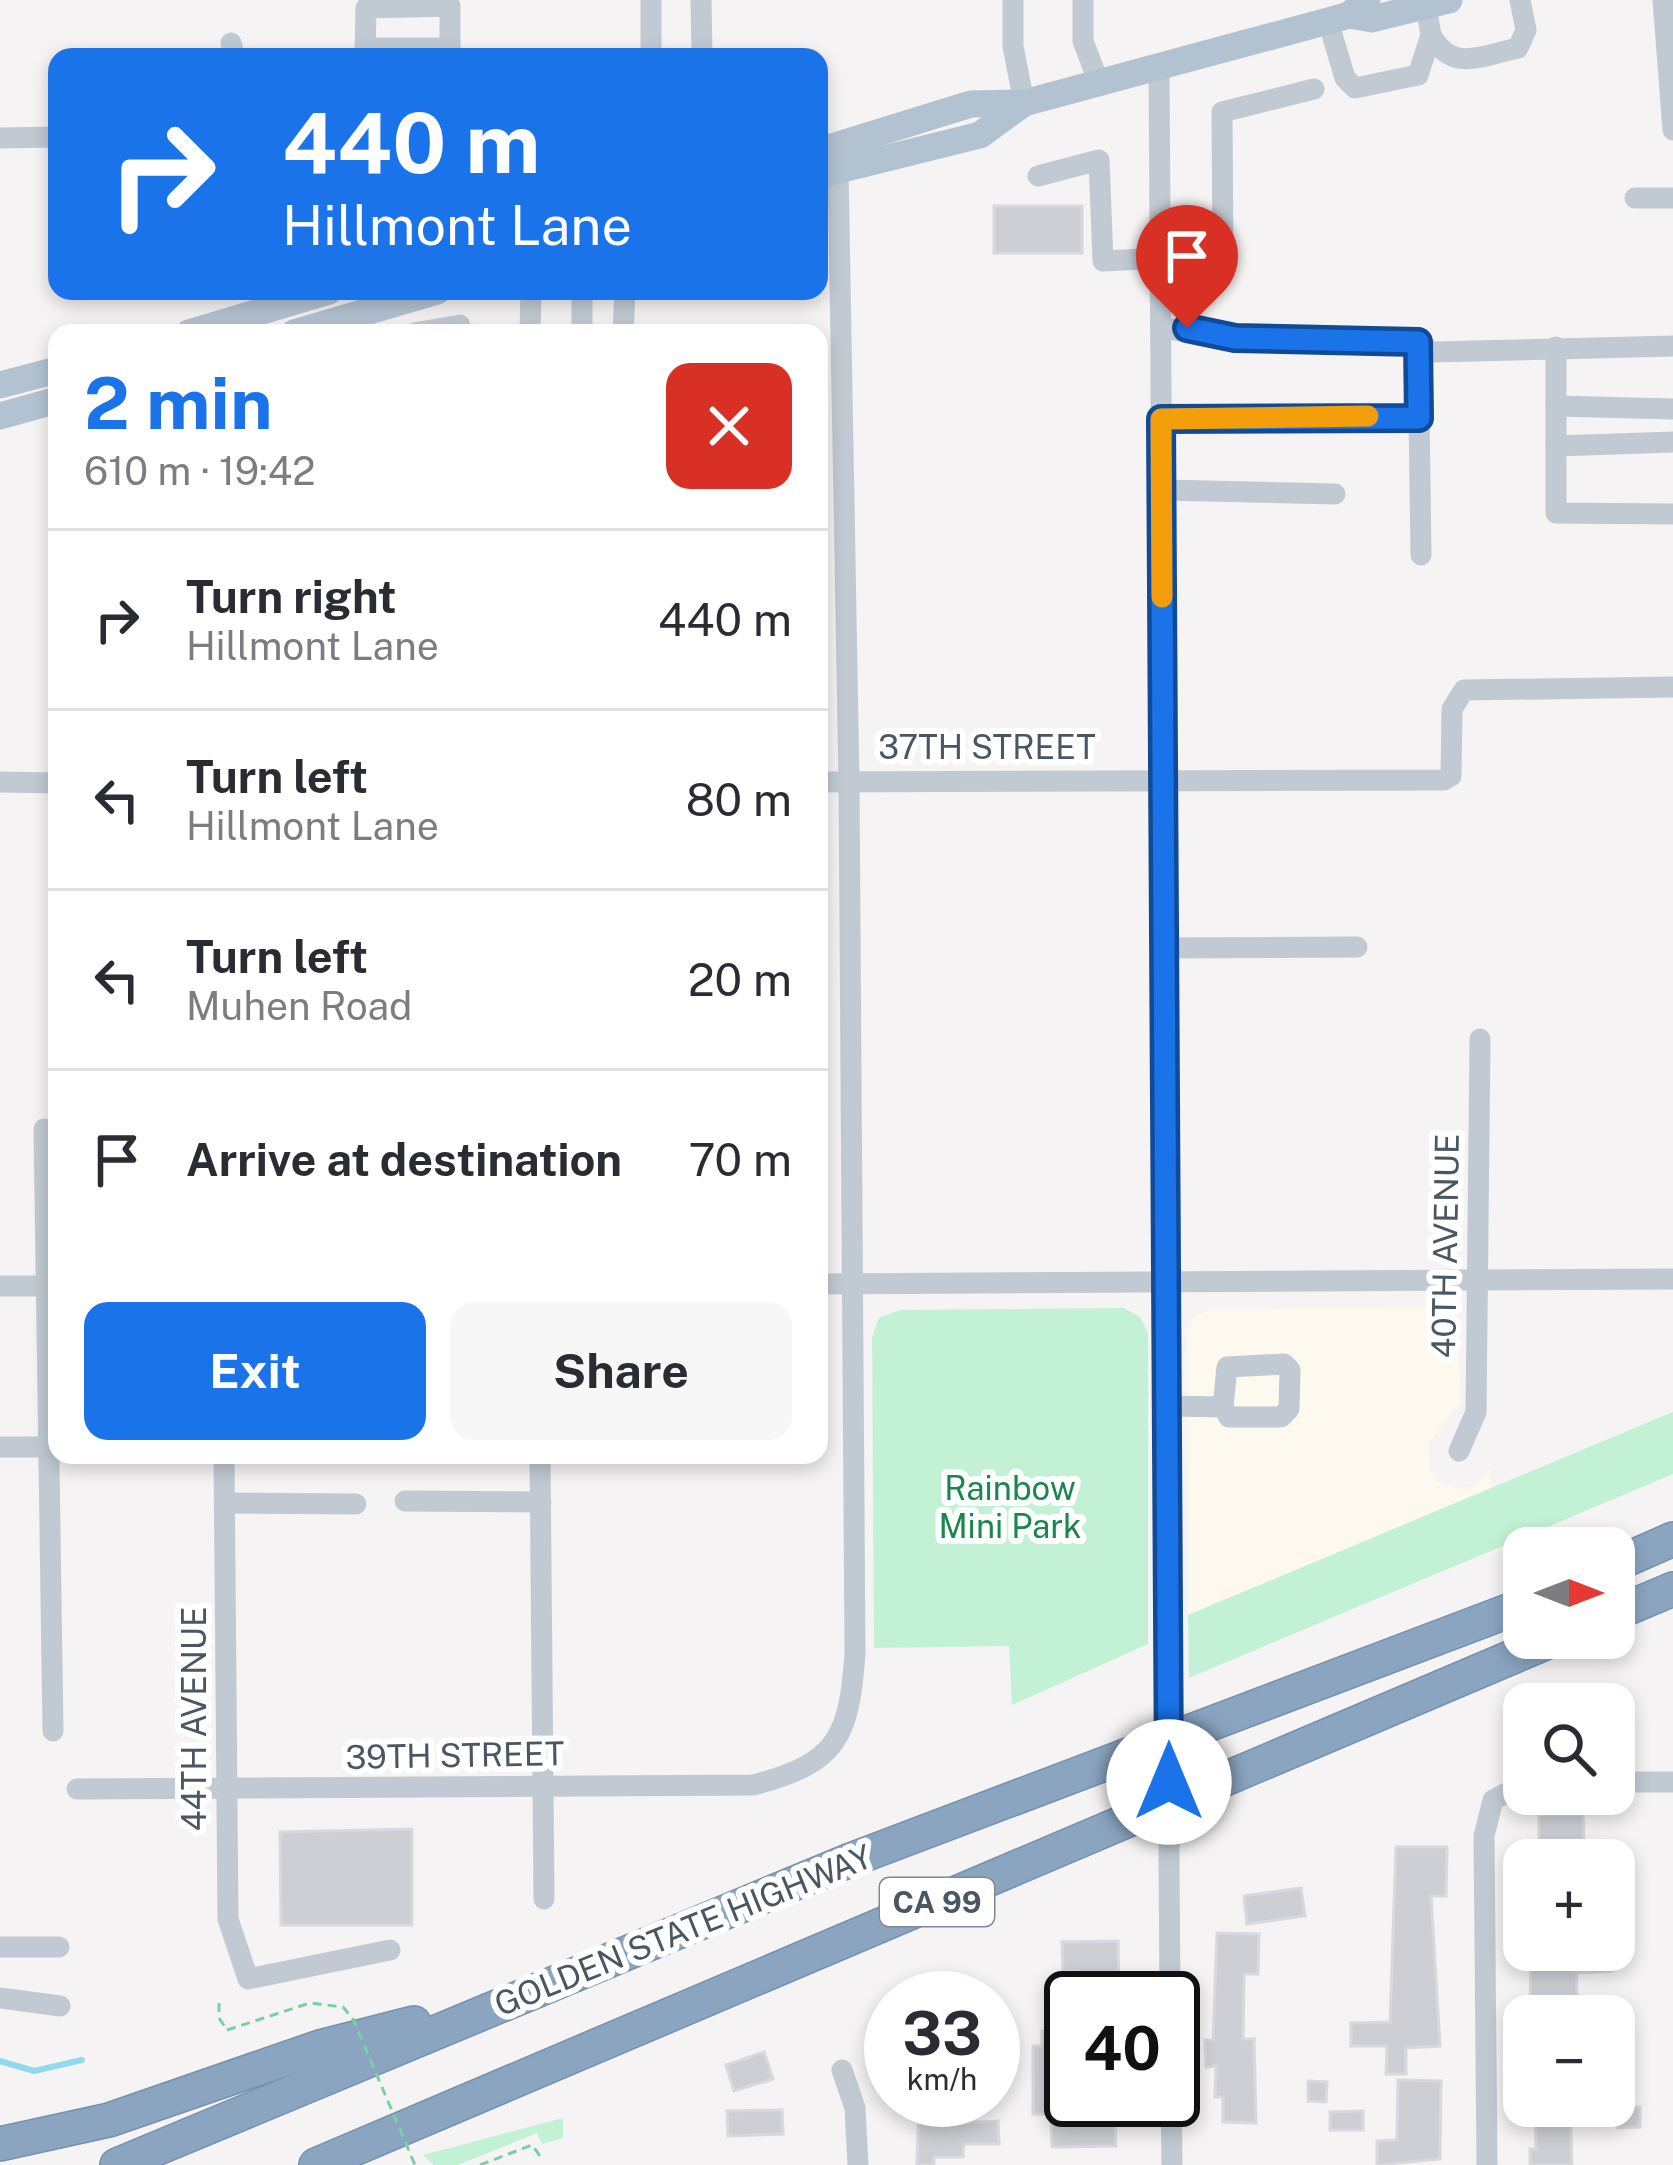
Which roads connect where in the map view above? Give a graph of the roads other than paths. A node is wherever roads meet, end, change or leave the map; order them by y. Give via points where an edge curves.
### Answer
1 (651, 0) edge
2 (700, 0) edge
3 (1013, 0) edge
4 (1082, 0) edge
5 (1520, 0) edge
6 (1437, 3) edge
7 (1666, 7) edge
8 (1348, 12) edge
9 (1431, 35) junction
10 (365, 48) edge
11 (450, 48) edge
12 (651, 48) edge
13 (702, 48) edge
14 (1160, 67) junction
15 (1100, 83) junction
16 (1313, 89) dead end
17 (1024, 103) junction
18 (1673, 130) edge
19 (48, 137) edge
20 (0, 138) edge
21 (828, 164) edge
22 (1038, 176) dead end
23 (1635, 197) dead end
24 (1673, 198) edge
25 (828, 242) edge
26 (1158, 260) junction
27 (299, 300) edge
28 (406, 300) edge
29 (219, 324) edge
30 (325, 324) edge
31 (1161, 328) junction
32 (1418, 342) junction
33 (1673, 346) edge
34 (1556, 347) junction
35 (48, 372) edge
36 (0, 385) edge
37 (48, 402) edge
38 (1556, 406) junction
39 (1673, 409) edge
40 (9, 410) edge
41 (1419, 418) junction
42 (1161, 419) junction
43 (1673, 442) edge
44 (1556, 446) junction
45 (1162, 490) junction
46 (1335, 494) dead end
47 (1673, 514) edge
48 (1421, 555) dead end
49 (1673, 687) edge
50 (1162, 779) junction
51 (0, 782) edge
52 (828, 782) edge
53 (849, 782) junction
54 (48, 783) edge
55 (1357, 947) dead end
56 (1162, 948) junction
57 (1480, 1039) dead end
58 (44, 1129) dead end
59 (48, 1219) edge
60 (1478, 1279) junction
61 (1673, 1279) edge
62 (1165, 1281) junction
63 (828, 1284) edge
64 (852, 1284) junction
65 (0, 1286) edge
66 (48, 1286) edge
67 (1167, 1406) junction
68 (1223, 1407) dead end
69 (0, 1447) edge
70 (48, 1448) edge
71 (1459, 1451) dead end
72 (51, 1464) edge
73 (224, 1464) edge
74 (540, 1464) edge
75 (405, 1501) dead end
76 (541, 1502) junction
77 (225, 1503) junction
78 (356, 1504) dead end
79 (1673, 1539) edge
80 (1635, 1556) edge
81 (1672, 1589) edge
82 (1635, 1605) edge
83 (1503, 1614) edge
84 (1508, 1659) edge
85 (53, 1731) dead end
86 (1635, 1782) edge
87 (1673, 1782) edge
88 (542, 1787) junction
89 (77, 1790) dead end
90 (227, 1790) junction
91 (1503, 1795) edge
92 (544, 1899) dead end
93 (0, 1947) edge
94 (59, 1947) dead end
95 (390, 1950) dead end
96 (1170, 1971) edge
97 (526, 1995) junction
98 (0, 1998) edge
99 (60, 2006) dead end
100 (842, 2070) dead end
101 (1171, 2127) edge
102 (0, 2144) edge
103 (116, 2165) edge
104 (316, 2165) edge
105 (858, 2165) edge
106 (1172, 2165) edge
107 (1487, 2165) edge

1 - 12 street
2 - 13 street
3 - 17 street
4 - 15 street via 1083,41
5 - 9 street via 1526,30 1518,48 1458,62
6 - 8 main road via 1372,19
6 - 9 street
7 - 18 street
8 - 9 street via 1345,78 1355,88 1418,74
8 - 14 main road
10 - 11 street via 366,8 450,7
14 - 15 main road
14 - 26 street
15 - 17 main road
16 - 26 street via 1222,112 1223,255
17 - 21 main road via 971,104
19 - 20 street
22 - 26 street via 1099,160 1103,261
23 - 24 street
25 - 53 street
26 - 31 street
27 - 29 main road
28 - 30 main road
31 - 32 street
31 - 42 street
32 - 34 street via 1432,352
32 - 41 street
33 - 34 street
34 - 38 street
35 - 36 main road
37 - 40 main road
38 - 39 street
38 - 44 street
41 - 42 street
41 - 48 street
42 - 45 street
43 - 44 street
44 - 47 street via 1556,513
45 - 46 street
45 - 50 street
49 - 50 street, 37TH STREET via 1464,690 1452,709 1451,776 1444,780
50 - 53 street, 37TH STREET
50 - 56 street
51 - 54 street
52 - 53 street, 37TH STREET
53 - 64 street
55 - 56 street
56 - 62 street
57 - 60 street, 40TH AVENUE
58 - 59 street
60 - 61 street
60 - 62 street
60 - 71 street, 40TH AVENUE via 1476,1412
62 - 64 street
62 - 67 street
63 - 64 street
64 - 88 street, 39TH STREET via 855,1653 844,1732 797,1774 754,1785
65 - 66 street
67 - 68 street
67 - 96 street, bridge
69 - 70 street
72 - 85 street
73 - 77 street, 44TH AVENUE
74 - 76 street
75 - 76 street
76 - 88 street
77 - 78 street
77 - 90 street, 44TH AVENUE
79 - 80 highway
81 - 82 highway
83 - 97 highway, GOLDEN STATE HIGHWAY / CA 99 via 848,1861
84 - 104 highway, CA 99
86 - 87 street
88 - 90 street, 39TH STREET
88 - 92 street
89 - 90 street, 39TH STREET
90 - 95 street, 44TH AVENUE via 228,1919 248,1978
91 - 107 street via 1493,1800 1484,1836
93 - 94 street
97 - 102 highway via 320,2047 109,2120
97 - 103 highway, GOLDEN STATE HIGHWAY / CA 99
98 - 99 street
100 - 105 street via 855,2108
101 - 106 street

